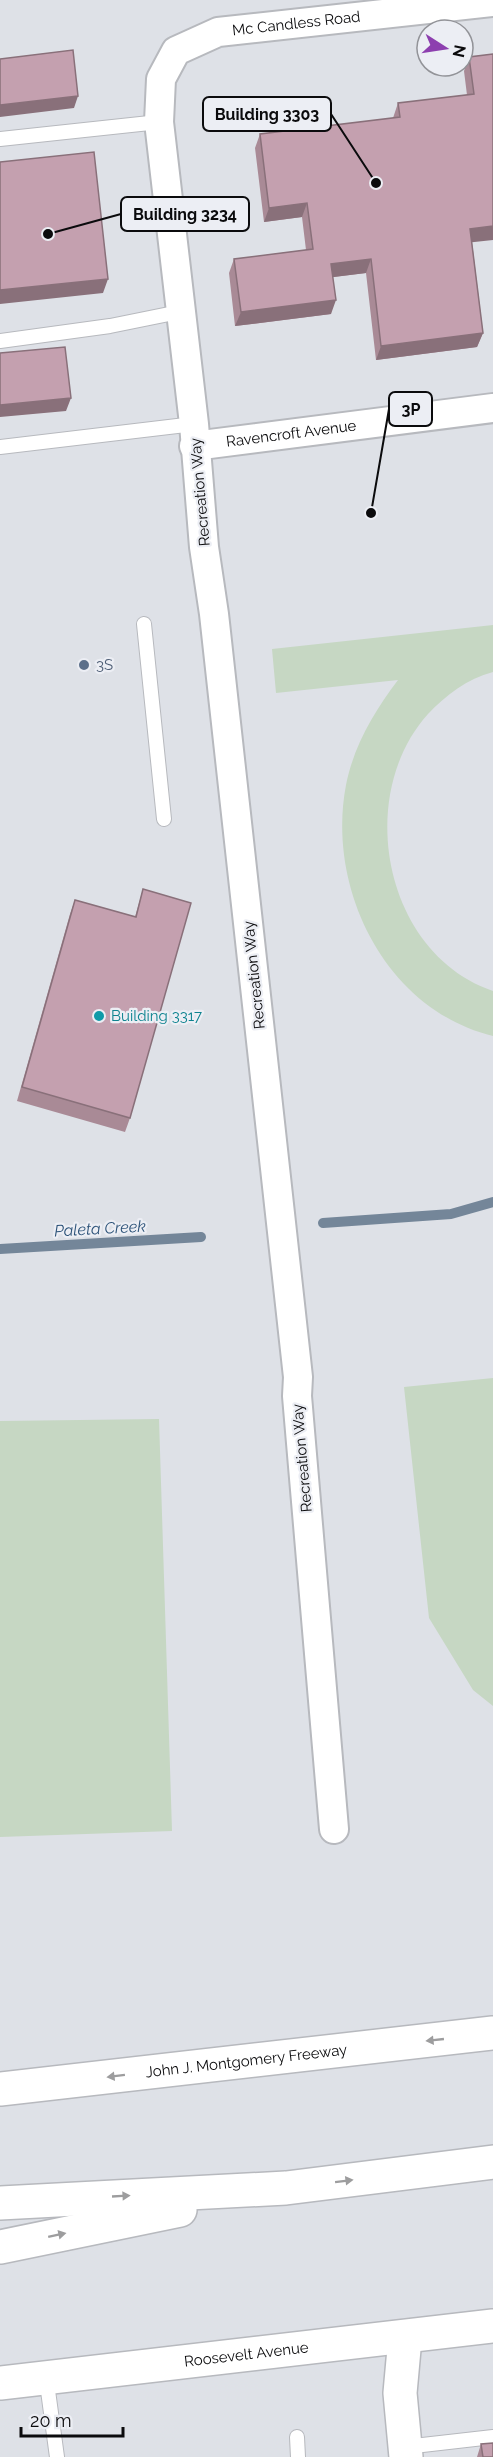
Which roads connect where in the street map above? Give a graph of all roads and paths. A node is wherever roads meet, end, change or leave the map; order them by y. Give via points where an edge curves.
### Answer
1 (493, 2) edge
2 (159, 122) junction
3 (0, 140) edge
4 (179, 312) junction
5 (0, 341) edge
6 (493, 408) edge
7 (194, 435) junction
8 (0, 447) edge
9 (144, 624) dead end
10 (164, 819) dead end
11 (334, 1829) dead end
12 (493, 2033) edge
13 (0, 2090) edge
14 (493, 2162) edge
15 (286, 2188) junction
16 (0, 2203) edge
17 (0, 2247) edge
18 (493, 2326) edge
19 (405, 2338) junction
20 (46, 2376) junction
21 (0, 2383) edge
22 (297, 2437) dead end
23 (493, 2437) edge
24 (405, 2452) edge
25 (57, 2457) edge
26 (298, 2457) edge

1 - 2 street, Mc Candless Road via 218,32 176,51 161,79
2 - 3 lane
2 - 4 street, Recreation Way
4 - 5 lane
4 - 7 street, Recreation Way
6 - 7 street, Ravencroft Avenue
7 - 8 lane
7 - 11 street, Recreation Way via 298,1377
9 - 10 lane
12 -> 13 main road, John J. Montgomery Freeway
15 -> 14 main road
16 -> 15 main road
17 -> 15 main road
18 - 19 main road, Roosevelt Avenue
19 - 20 main road, Roosevelt Avenue
19 - 24 main road via 400,2393
20 - 21 main road, Roosevelt Avenue
20 - 25 lane
22 - 26 lane
23 - 24 lane

